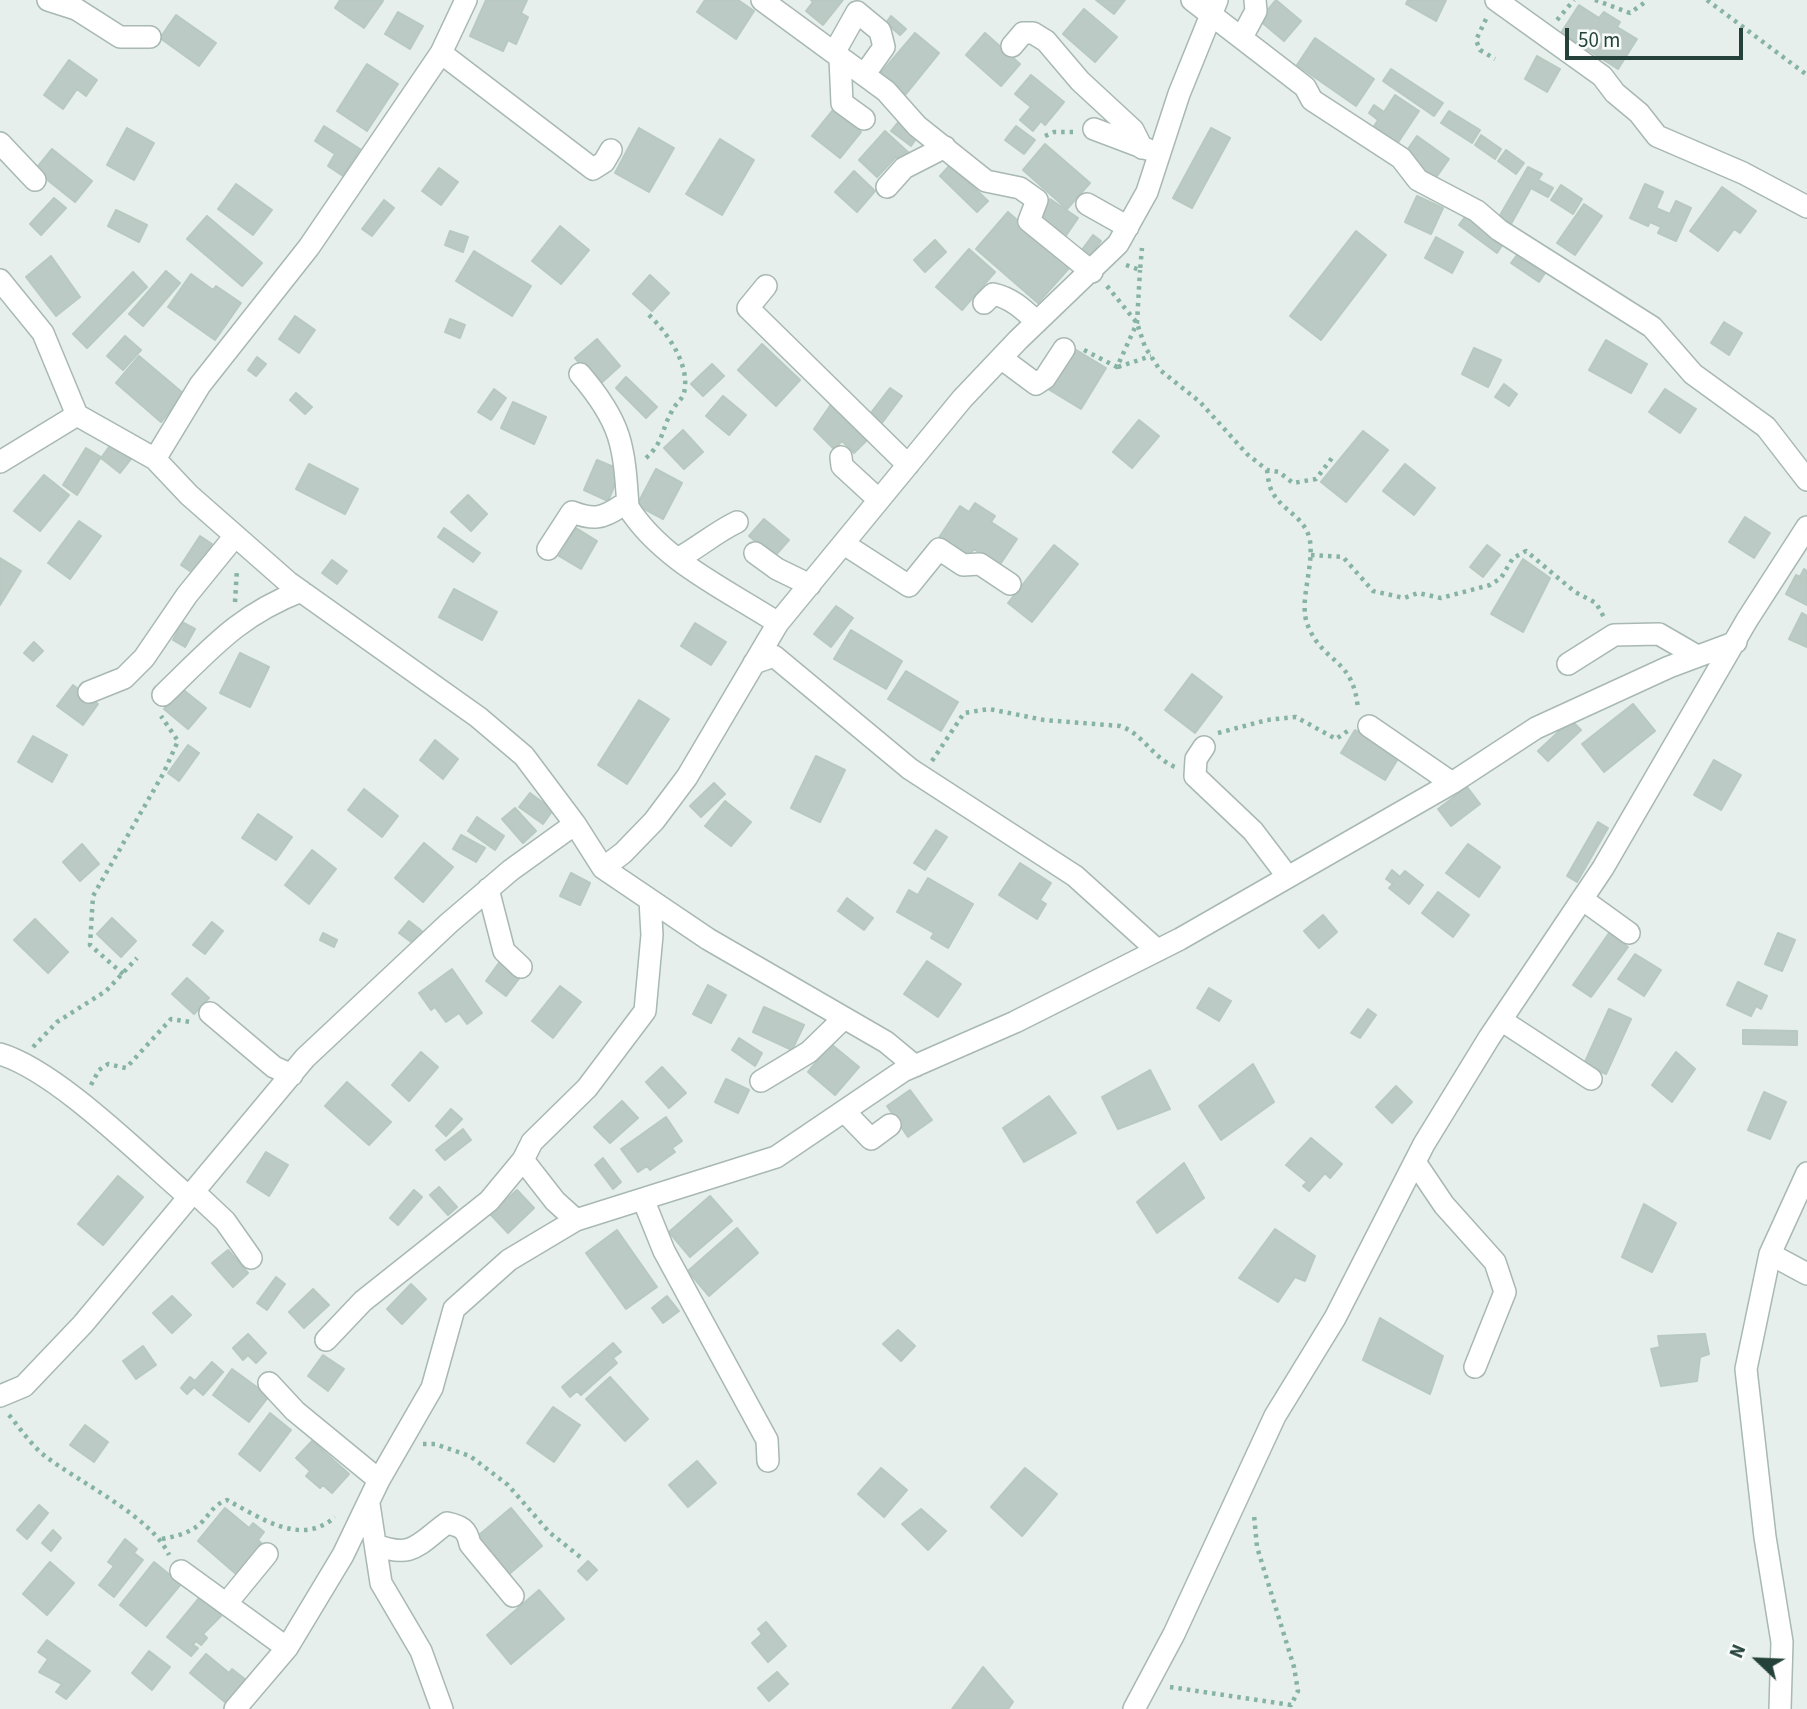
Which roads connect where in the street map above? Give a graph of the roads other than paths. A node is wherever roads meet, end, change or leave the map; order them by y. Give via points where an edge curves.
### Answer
1 (48, 0) edge
2 (466, 0) edge
3 (762, 0) edge
4 (1192, 0) edge
5 (1255, 0) edge
6 (1497, 1) edge
7 (1214, 6) edge
8 (150, 37) dead end
9 (1242, 37) junction
10 (1012, 46) dead end
11 (441, 53) junction
12 (837, 56) junction
13 (864, 75) junction
14 (864, 119) dead end
15 (1094, 130) road end
16 (0, 143) edge
17 (945, 147) junction
18 (611, 150) dead end
19 (1151, 150) junction
20 (35, 180) dead end
21 (887, 187) dead end
22 (1087, 204) dead end
23 (1807, 207) edge
24 (1128, 226) junction
25 (1091, 272) junction
26 (0, 280) edge
27 (766, 286) dead end
28 (984, 303) dead end
29 (1037, 322) junction
30 (1065, 349) road end
31 (1001, 358) junction
32 (580, 374) dead end
33 (77, 415) junction
34 (10, 449) edge
35 (841, 457) dead end
36 (155, 459) junction
37 (0, 463) edge
38 (908, 465) junction
39 (1807, 480) edge
40 (879, 500) junction
41 (628, 507) junction
42 (737, 522) dead end
43 (1807, 527) edge
44 (232, 540) junction
45 (844, 544) junction
46 (548, 549) dead end
47 (755, 553) dead end
48 (679, 558) junction
49 (1010, 584) dead end
50 (810, 585) junction
51 (301, 591) junction
52 (778, 623) junction
53 (1736, 642) junction
54 (1697, 656) junction
55 (754, 663) junction
56 (1568, 664) dead end
57 (89, 692) dead end
58 (163, 695) road end
59 (1364, 722) road end
60 (1205, 747) road end
61 (1452, 783) junction
62 (575, 824) junction
63 (603, 868) junction
64 (1288, 877) junction
65 (488, 889) junction
66 (650, 900) junction
67 (1582, 900) junction
68 (1629, 933) dead end
69 (1157, 950) junction
70 (521, 967) dead end
71 (210, 1013) road end
72 (844, 1018) junction
73 (1501, 1020) junction
74 (0, 1054) edge
75 (915, 1066) junction
76 (292, 1074) junction
77 (1591, 1079) dead end
78 (761, 1081) dead end
79 (844, 1111) junction
80 (890, 1125) dead end
81 (523, 1160) junction
82 (1415, 1162) junction
83 (1807, 1173) edge
84 (191, 1194) junction
85 (643, 1199) junction
86 (576, 1220) junction
87 (1770, 1254) junction
88 (251, 1258) dead end
89 (1807, 1274) edge
90 (326, 1340) dead end
91 (1475, 1367) dead end
92 (269, 1383) dead end
93 (0, 1396) edge
94 (768, 1461) dead end
95 (379, 1480) junction
96 (369, 1504) junction
97 (376, 1545) junction
98 (267, 1554) dead end
99 (181, 1571) road end
100 (513, 1596) dead end
101 (226, 1604) junction
102 (287, 1648) junction
103 (235, 1709) edge
104 (442, 1709) edge
105 (1134, 1709) edge
106 (1780, 1709) edge

1 - 8 street via 76,9 120,37
2 - 11 street
3 - 12 street
4 - 7 street
5 - 9 street via 1256,10
6 - 23 street via 1602,76 1657,136
7 - 9 street
7 - 19 street
9 - 39 street via 1305,88 1312,100 1401,158 1418,180 1477,211 1499,230 1652,327 1693,373 1766,427
10 - 19 street via 1023,33 1046,41
11 - 18 street via 593,169
11 - 36 street via 309,247 200,385
12 - 13 street
12 - 13 street via 857,12 880,32 884,47
12 - 14 street via 842,103
13 - 17 street
15 - 19 street
16 - 20 street
17 - 21 street via 904,168
17 - 25 street via 986,181 1020,188 1037,200 1029,221
19 - 24 street via 1147,192
22 - 24 street
24 - 25 street
25 - 29 street
26 - 33 street via 43,333
27 - 38 street via 748,308
28 - 29 street via 993,294 1001,295
29 - 31 street
30 - 31 street via 1036,384
31 - 38 street
32 - 41 street via 613,416 625,458
33 - 34 street
33 - 36 street
34 - 37 street
35 - 40 street via 842,466
36 - 44 street
38 - 40 street
40 - 45 street
41 - 46 street via 592,520 572,512
41 - 48 street via 642,529
42 - 48 street
43 - 53 street
44 - 51 street
44 - 57 street via 144,658 124,678
45 - 49 street via 909,586 939,549 962,565 980,564
45 - 50 street
47 - 50 street
48 - 52 street
50 - 52 street
51 - 58 street via 266,605 223,636
51 - 62 street via 478,717 524,756
52 - 55 street
53 - 54 street
53 - 67 street
54 - 56 street via 1659,634 1614,635
54 - 61 street via 1536,727
55 - 63 street via 687,777 654,821
55 - 69 street via 774,656 910,769 1076,876
59 - 61 street
60 - 64 street via 1196,759 1195,776 1253,831
61 - 64 street
62 - 63 street
62 - 65 street
63 - 66 street
64 - 69 street
65 - 70 street via 504,951
65 - 76 street
66 - 72 street
66 - 81 street via 652,935 645,1011 587,1088 532,1142
67 - 68 street
67 - 73 street
69 - 75 street
71 - 76 street via 274,1067
72 - 75 street via 886,1042
72 - 78 street via 809,1052
73 - 77 street
73 - 82 street
74 - 84 street via 53,1081
75 - 79 street
76 - 84 street
79 - 80 street via 870,1139
79 - 85 street via 776,1157
81 - 86 street
81 - 90 street via 489,1201 363,1301
82 - 91 street via 1444,1205 1495,1262 1505,1292
82 - 105 street via 1335,1318 1275,1416
83 - 87 street
84 - 88 street via 225,1221
84 - 93 street via 68,1340 24,1386
85 - 86 street
85 - 94 street via 664,1251 767,1440
86 - 95 street via 509,1260 454,1309 432,1388
87 - 89 street
87 - 106 street via 1746,1369 1782,1642
92 - 95 street via 295,1411
95 - 96 street
96 - 97 street
96 - 102 street
97 - 100 street via 396,1553 408,1552 447,1522 460,1526
97 - 104 street via 381,1583 421,1651
98 - 101 street
99 - 101 street
101 - 102 street
102 - 103 street

